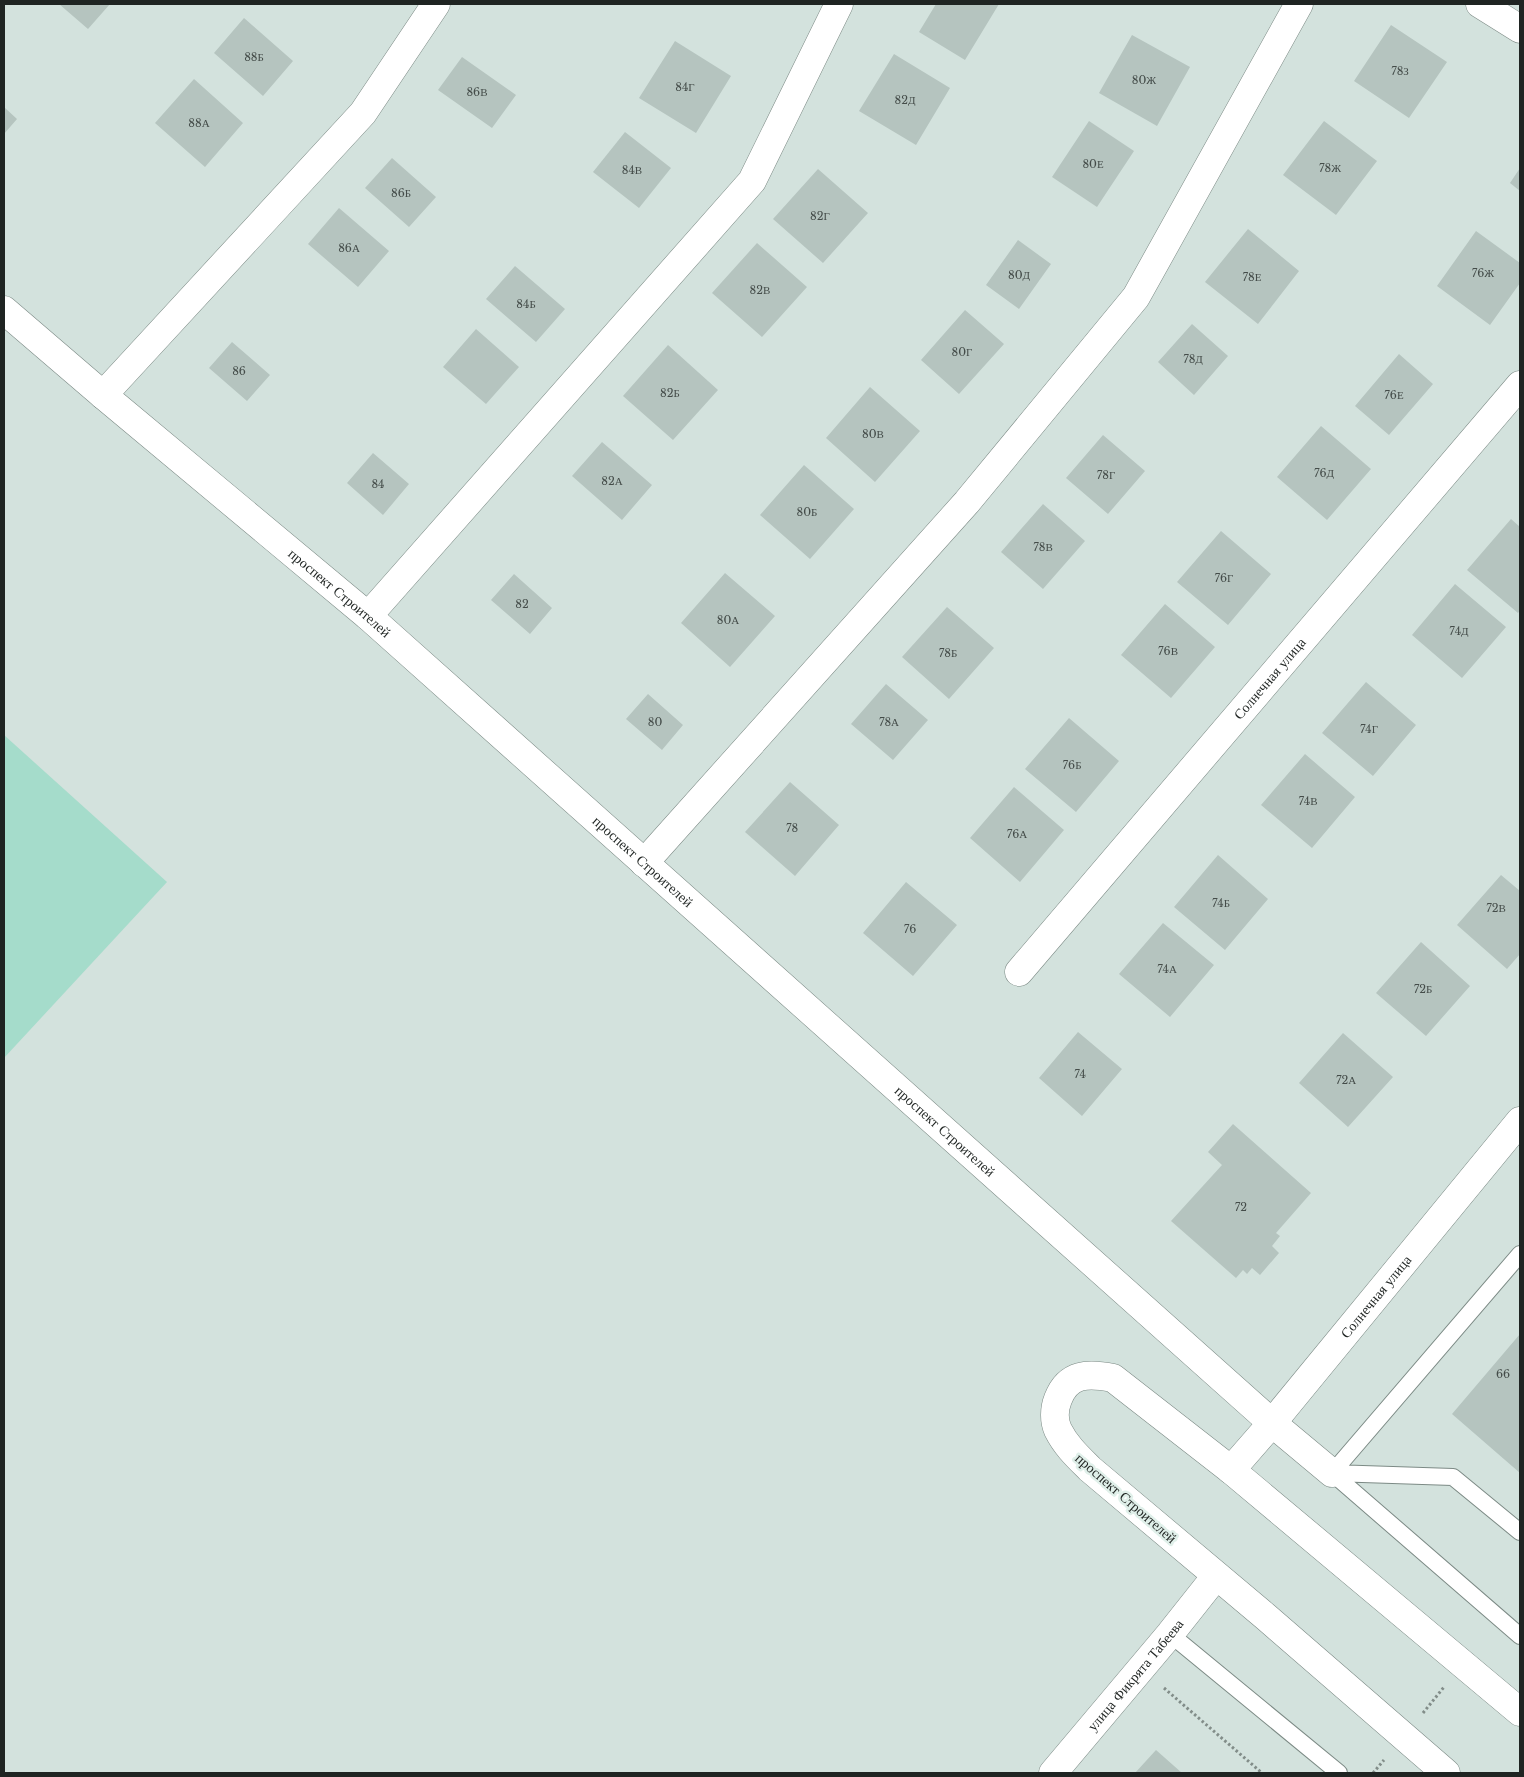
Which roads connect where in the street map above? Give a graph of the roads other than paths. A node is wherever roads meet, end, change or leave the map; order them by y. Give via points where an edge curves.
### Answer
1 (436, 4) edge
2 (839, 4) edge
3 (1300, 4) edge
4 (1480, 4) edge
5 (1520, 29) edge
6 (4, 310) edge
7 (1520, 386) edge
8 (103, 395) junction
9 (368, 616) junction
10 (644, 863) junction
11 (1019, 972) dead end
12 (1520, 1121) edge
13 (1520, 1254) edge
14 (1272, 1422) junction
15 (1231, 1470) junction
16 (1332, 1472) junction
17 (1520, 1532) edge
18 (1216, 1576) junction
19 (1170, 1634) junction
20 (1520, 1636) edge
21 (1520, 1712) edge
22 (1053, 1773) edge
23 (1339, 1773) edge
24 (1446, 1773) edge

1 - 8 street via 364,114
2 - 9 street via 752,181
3 - 10 street via 1136,297 967,502
4 - 5 street
6 - 8 street, проспект Строителей
7 - 11 street, Солнечная улица
8 - 9 street, проспект Строителей
9 - 10 street, проспект Строителей
10 - 14 street, проспект Строителей
12 - 14 street, Солнечная улица
13 - 16 lane
14 - 15 street, Солнечная улица
14 - 16 street, проспект Строителей
15 - 18 street, проспект Строителей via 1112,1378 1096,1375 1079,1377 1063,1386 1055,1408 1057,1428 1067,1446
15 - 21 street, проспект Строителей
16 - 17 lane via 1453,1477
16 - 20 lane
18 - 19 street, улица Фикрята Табеева
18 - 24 street, проспект Строителей
19 - 22 street, улица Фикрята Табеева
19 - 23 lane

